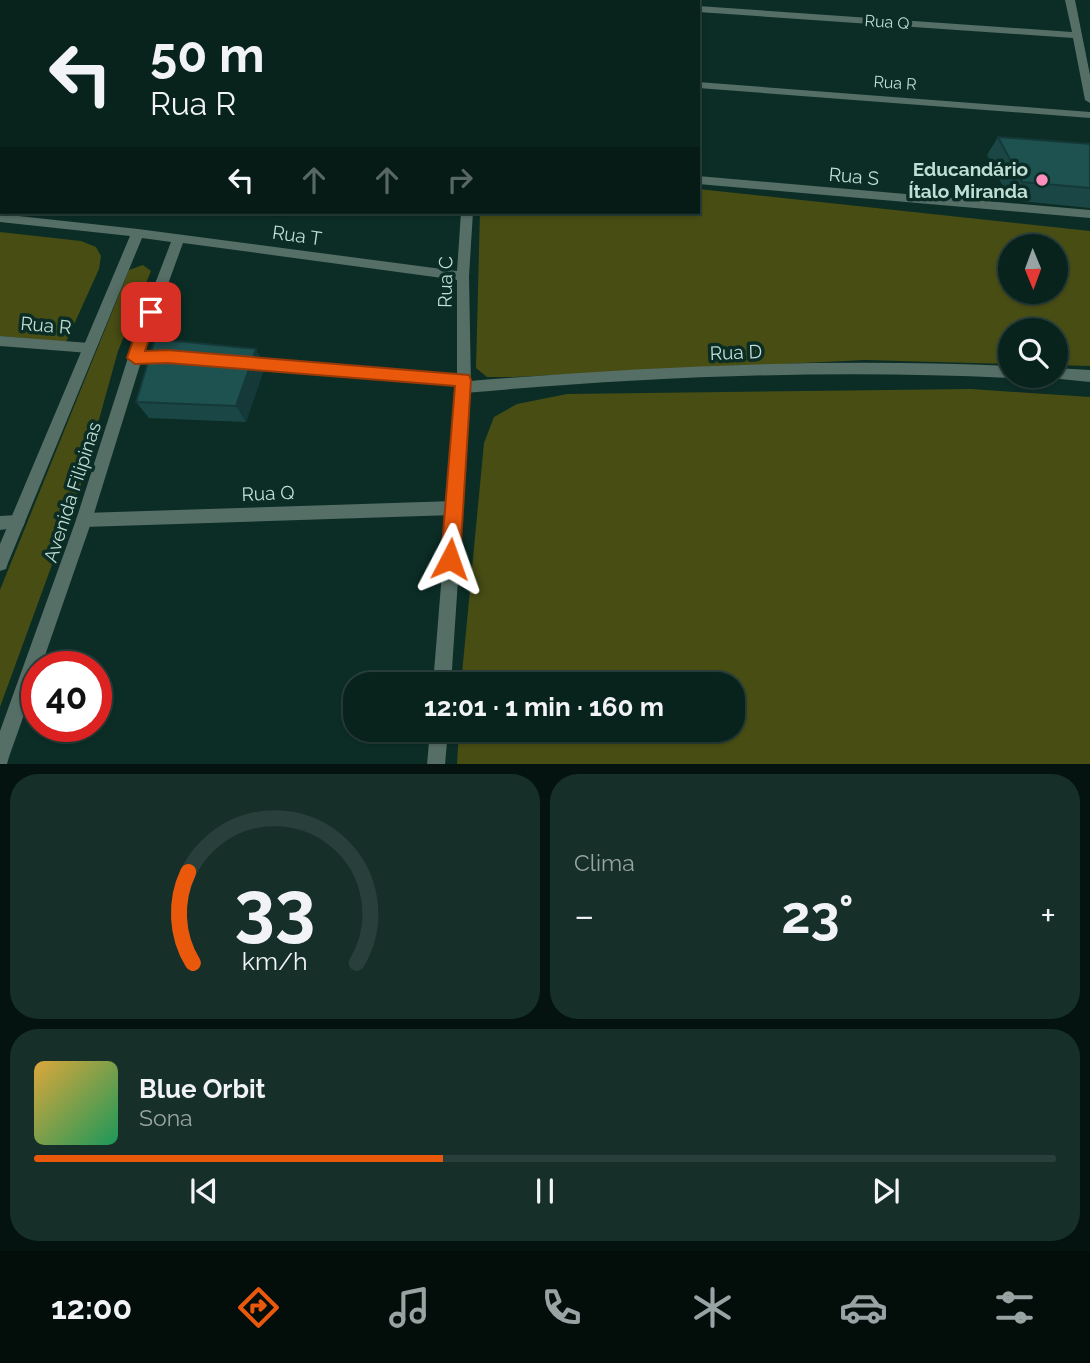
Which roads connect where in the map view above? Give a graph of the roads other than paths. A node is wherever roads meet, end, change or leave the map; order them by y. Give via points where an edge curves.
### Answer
1 (1070, 0) edge
2 (700, 9) edge
3 (1076, 35) junction
4 (700, 85) edge
5 (1090, 100) edge
6 (1090, 116) edge
7 (700, 180) edge
8 (467, 214) edge
9 (1090, 214) edge
10 (0, 218) edge
11 (138, 233) junction
12 (178, 239) junction
13 (463, 276) junction
14 (0, 341) edge
15 (89, 348) junction
16 (135, 358) junction
17 (179, 358) edge
18 (228, 362) edge
19 (998, 371) edge
20 (1068, 375) edge
21 (1090, 376) edge
22 (464, 383) junction
23 (454, 508) junction
24 (84, 520) junction
25 (8, 523) edge
26 (0, 563) edge
27 (443, 672) edge
28 (438, 742) edge
29 (0, 757) edge
30 (436, 764) edge

1 - 3 street
2 - 3 street, Rua Q
3 - 5 street
4 - 6 street, Rua R
7 - 9 street, Rua S
8 - 13 street, Rua C
10 - 11 street, Rua T
11 - 12 street, Rua T
11 - 15 street, Avenida Filipinas
12 - 13 street, Rua T
12 - 16 street, Avenida Filipinas
13 - 22 street, Rua C
14 - 15 street, Rua R
15 - 25 street, Avenida Filipinas
16 - 17 street
16 - 24 street, Avenida Filipinas
18 - 22 street
19 - 22 street, Rua D via 758,370
20 - 21 street
22 - 23 street, Rua C
23 - 24 street, Rua Q
23 - 27 street, Rua C
24 - 29 street, Avenida Filipinas
25 - 26 street, Avenida Filipinas
28 - 30 street

